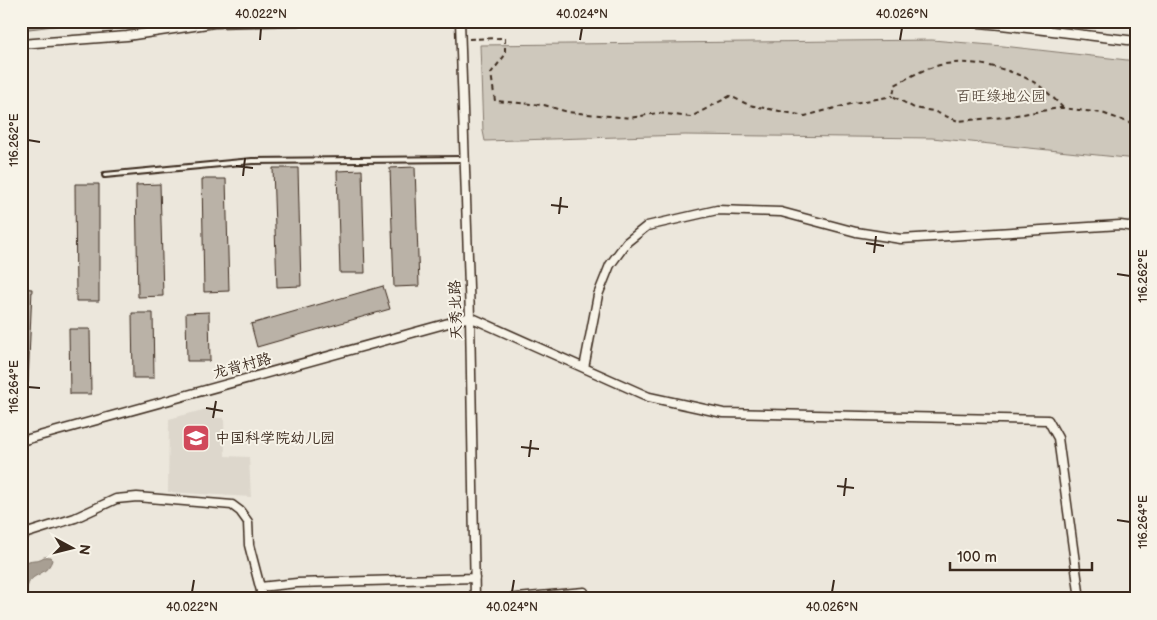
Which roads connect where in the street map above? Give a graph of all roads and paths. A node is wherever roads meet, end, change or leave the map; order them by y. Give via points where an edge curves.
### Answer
1 (298, 21) edge
2 (460, 21) edge
3 (958, 21) edge
4 (461, 39) junction
5 (1136, 41) edge
6 (21, 44) edge
7 (893, 96) junction
8 (1063, 108) junction
9 (1136, 125) edge
10 (465, 159) junction
11 (105, 175) dead end
12 (1136, 227) edge
13 (470, 316) junction
14 (584, 368) junction
15 (21, 441) edge
16 (21, 535) edge
17 (475, 578) junction
18 (260, 587) junction
19 (260, 599) edge
20 (475, 599) edge
21 (506, 599) edge
22 (584, 599) edge
23 (1080, 599) edge

1 - 6 street via 214,23 128,36
2 - 4 street, 天秀北路
3 - 5 street
4 - 7 path via 505,38 506,55 491,73 495,102 544,105 568,112 630,118 657,113 691,116 730,96 748,105 805,116
4 - 10 street, 天秀北路
7 - 8 path via 914,108 958,121
7 - 8 path via 895,85 930,68 961,62 1001,69 1029,79
8 - 9 path via 1102,113
10 - 11 lane via 252,161
10 - 13 street, 天秀北路
12 - 14 street via 901,239 856,232 782,212 717,210 647,226 627,242 610,265 598,295
13 - 14 street
13 - 15 street, 龙背村路
13 - 17 street, 天秀北路
14 - 23 street via 648,397 723,413 1048,420 1058,438
16 - 18 street via 67,521 116,499 137,496 232,505 248,522 249,545
17 - 18 street
17 - 20 street, 天秀北路
18 - 19 street
21 - 22 street via 584,592

